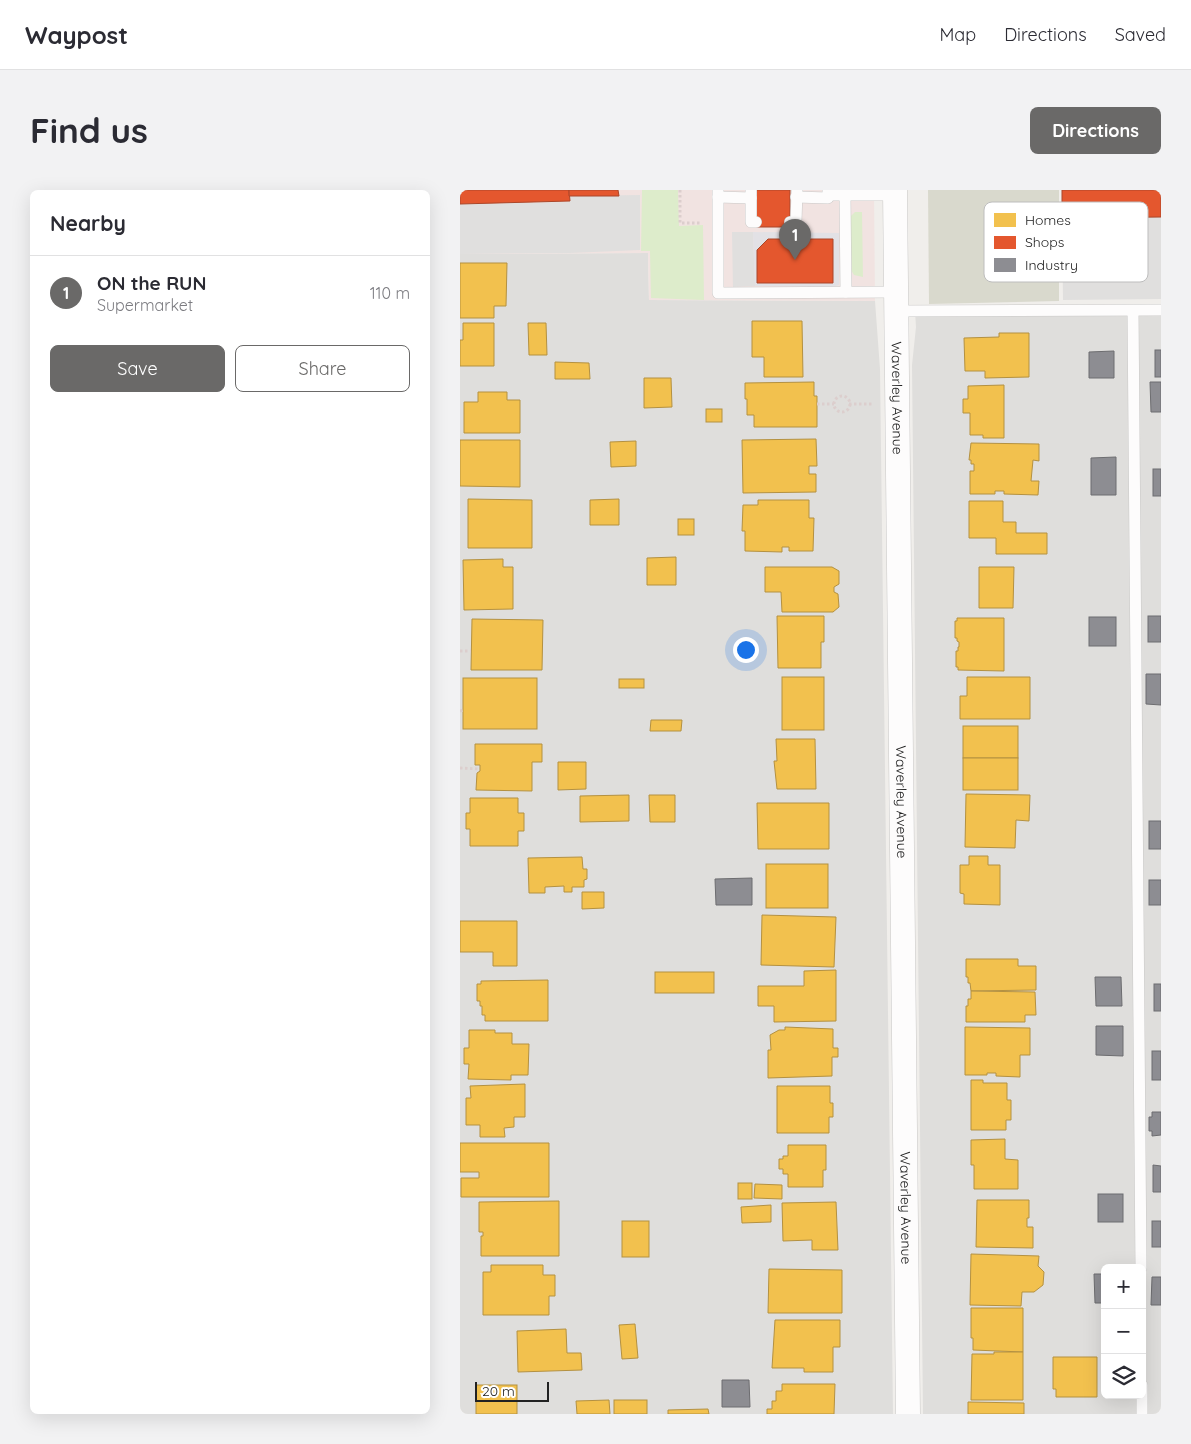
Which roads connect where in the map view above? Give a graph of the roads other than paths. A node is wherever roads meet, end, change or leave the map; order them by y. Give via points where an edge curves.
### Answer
1 (828, 192) edge
2 (895, 192) edge
3 (718, 194) edge
4 (845, 195) junction
5 (752, 196) edge
6 (794, 196) edge
7 (756, 222) dead end
8 (790, 222) dead end
9 (846, 292) junction
10 (896, 301) junction
11 (1161, 310) edge
12 (1133, 311) junction
13 (1141, 1264) edge
14 (1142, 1399) edge
15 (908, 1414) edge
16 (1142, 1414) edge

1 - 4 lane
1 - 6 lane via 828,198
2 - 4 lane
2 - 10 street, Waverley Avenue
3 - 5 lane
3 - 9 lane via 718,293
4 - 9 lane
5 - 7 lane via 751,222
6 - 8 lane via 796,222
9 - 10 lane
10 - 12 lane
10 - 15 street, Waverley Avenue
11 - 12 lane
12 - 13 lane
14 - 16 lane

